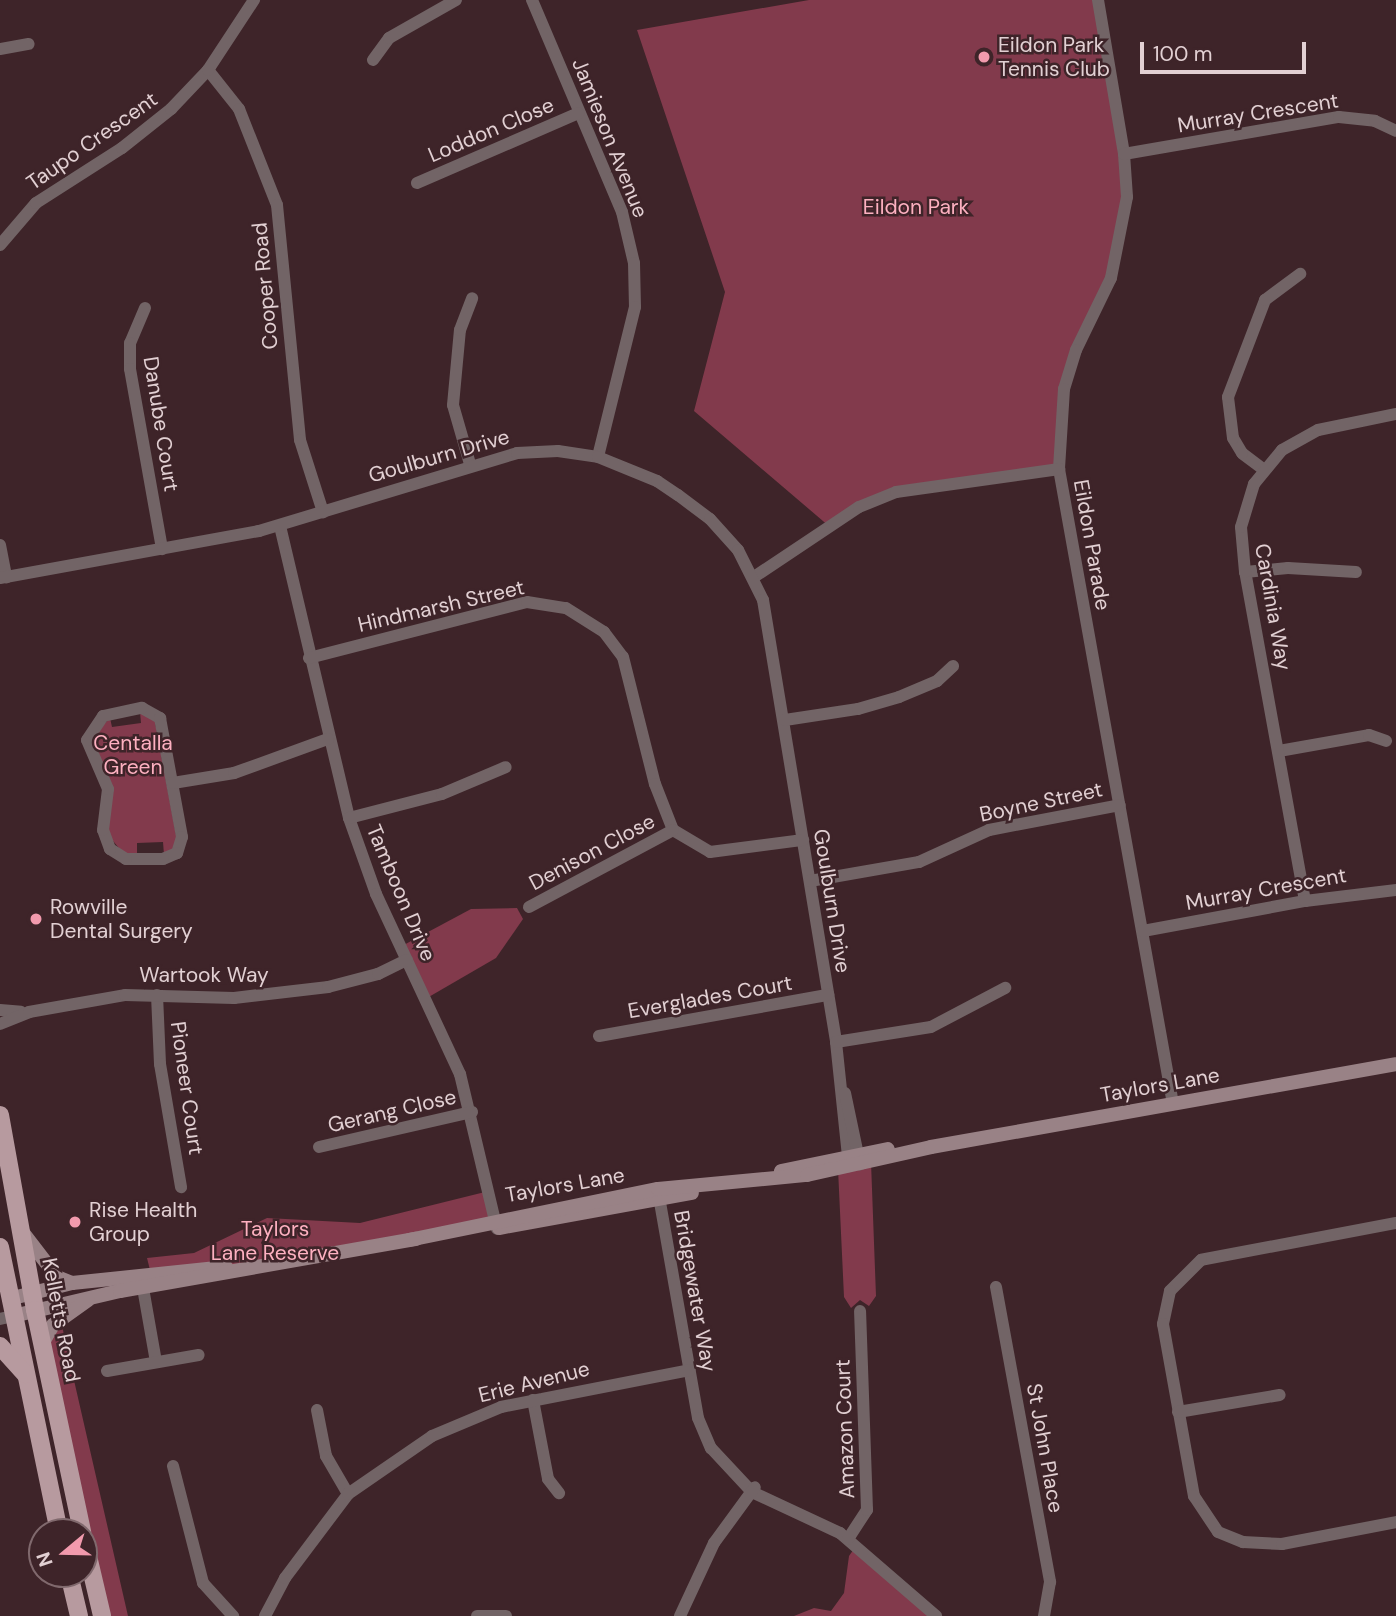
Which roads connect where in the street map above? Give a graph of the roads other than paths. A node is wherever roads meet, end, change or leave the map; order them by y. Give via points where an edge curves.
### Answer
1 (254, 0) edge
2 (456, 0) edge
3 (532, 0) edge
4 (1098, 0) edge
5 (29, 44) dead end
6 (0, 50) edge
7 (373, 60) dead end
8 (208, 70) junction
9 (579, 113) junction
10 (1396, 131) edge
11 (1124, 154) junction
12 (417, 183) dead end
13 (2, 237) edge
14 (1300, 275) dead end
15 (472, 298) dead end
16 (145, 308) dead end
17 (1396, 414) edge
18 (598, 457) junction
19 (470, 464) junction
20 (1059, 469) junction
21 (1263, 469) junction
22 (323, 512) junction
23 (279, 526) junction
24 (0, 545) edge
25 (162, 549) junction
26 (1245, 572) junction
27 (1356, 572) dead end
28 (754, 576) junction
29 (3, 578) edge
30 (309, 658) junction
31 (954, 666) dead end
32 (785, 720) junction
33 (328, 739) junction
34 (1386, 741) dead end
35 (1279, 751) junction
36 (506, 767) dead end
37 (173, 783) junction
38 (1120, 805) junction
39 (349, 818) junction
40 (673, 830) junction
41 (803, 840) junction
42 (810, 881) junction
43 (1396, 890) edge
44 (1304, 901) junction
45 (529, 907) dead end
46 (1143, 930) junction
47 (407, 960) junction
48 (1004, 988) dead end
49 (157, 995) junction
50 (828, 995) junction
51 (0, 1010) edge
52 (29, 1012) junction
53 (0, 1024) edge
54 (599, 1036) dead end
55 (836, 1042) junction
56 (1396, 1064) edge
57 (1173, 1104) junction
58 (472, 1112) junction
59 (0, 1115) edge
60 (319, 1147) dead end
61 (854, 1160) junction
62 (181, 1187) dead end
63 (659, 1195) junction
64 (1396, 1223) edge
65 (496, 1224) junction
66 (21, 1230) junction
67 (0, 1247) edge
68 (142, 1282) junction
69 (72, 1283) junction
70 (996, 1287) dead end
71 (92, 1297) junction
72 (33, 1301) junction
73 (5, 1309) edge
74 (860, 1311) dead end
75 (42, 1344) junction
76 (0, 1346) edge
77 (199, 1355) dead end
78 (156, 1362) junction
79 (689, 1370) junction
80 (107, 1371) dead end
81 (25, 1374) junction
82 (1280, 1395) dead end
83 (533, 1400) junction
84 (317, 1409) dead end
85 (1178, 1412) junction
86 (173, 1466) dead end
87 (754, 1489) junction
88 (559, 1493) dead end
89 (348, 1494) junction
90 (56, 1518) edge
91 (79, 1518) edge
92 (1396, 1522) edge
93 (850, 1536) junction
94 (72, 1588) edge
95 (95, 1588) edge
96 (79, 1616) edge
97 (102, 1616) edge
98 (233, 1616) edge
99 (265, 1616) edge
100 (477, 1616) edge
101 (506, 1616) edge
102 (680, 1616) edge
103 (936, 1616) edge
104 (1044, 1616) edge

1 - 8 street, Taupo Crescent
2 - 7 street via 389,38
3 - 9 street, Jamieson Avenue
4 - 11 street, Eildon Parade
5 - 6 street
8 - 13 street, Taupo Crescent via 154,124 50,192
8 - 22 street, Cooper Road via 239,109 277,205 300,440
9 - 12 street, Loddon Close
9 - 18 street, Jamieson Avenue via 622,212 635,284 632,322
10 - 11 street, Murray Crescent via 1375,121 1339,117
11 - 20 street, Eildon Parade via 1127,197 1119,251 1063,389
14 - 21 street via 1265,300 1228,397 1233,438 1242,453
15 - 19 street via 460,330 453,405
16 - 25 street, Danube Court via 131,343 130,369
17 - 21 street, Cardinia Way via 1318,430 1282,450
18 - 19 street, Goulburn Drive via 537,451
18 - 28 street, Goulburn Drive via 657,481 697,509 722,531
19 - 22 street, Goulburn Drive
20 - 28 street via 896,492 859,507
20 - 38 street, Eildon Parade
21 - 26 street, Cardinia Way via 1248,498 1241,527
22 - 23 street, Goulburn Drive
23 - 25 street, Goulburn Drive
23 - 30 street, Tamboon Drive
24 - 29 street
25 - 29 street, Goulburn Drive
26 - 27 street via 1288,568
26 - 35 street, Cardinia Way
28 - 32 street, Goulburn Drive via 769,625
30 - 33 street, Tamboon Drive
30 - 40 street, Hindmarsh Street via 527,602 580,613 604,632 622,657 655,784
31 - 32 street via 937,681 899,697 858,709
32 - 41 street, Goulburn Drive
33 - 37 street via 234,773
33 - 39 street, Tamboon Drive
34 - 35 street via 1369,734
35 - 44 street, Cardinia Way
36 - 39 street via 442,794
37 - 37 street via 182,837 177,853 163,859 117,856 104,836 109,795 106,779 89,752 91,728 111,714 142,708 155,713 162,725
38 - 42 street, Boyne Street via 989,831 901,867
38 - 46 street, Eildon Parade
39 - 47 street, Tamboon Drive via 376,894
40 - 41 street via 710,852
40 - 45 street, Denison Close
41 - 42 street, Goulburn Drive
42 - 50 street, Goulburn Drive
43 - 44 street, Murray Crescent
44 - 46 street, Murray Crescent
46 - 57 street, Eildon Parade
47 - 49 street, Wartook Way via 354,982 279,995
47 - 58 street, Tamboon Drive via 446,1037
48 - 55 street via 931,1027
49 - 52 street, Wartook Way via 125,995
49 - 62 street, Pioneer Court via 160,1064
50 - 54 street, Everglades Court
50 - 55 street, Goulburn Drive
51 - 52 street
52 - 53 street, Wartook Way
55 - 61 street, Goulburn Drive
56 - 57 main road, Taylors Lane
57 - 61 main road, Taylors Lane
58 - 60 street, Gerang Close
58 - 65 street, Tamboon Drive
59 - 66 main road, Kelletts Road
61 - 63 main road, Taylors Lane
63 - 65 main road, Taylors Lane
63 - 79 street, Bridgewater Way
64 - 85 street via 1215,1255 1189,1269 1170,1291 1163,1324
65 - 68 main road, Taylors Lane
66 - 69 main road via 57,1277
66 - 72 main road, Kelletts Road
67 - 73 main road
68 - 69 main road, Taylors Lane
68 - 71 main road, Taylors Lane
68 - 78 street
69 - 72 main road, Taylors Lane
70 - 104 street, St John Place via 1050,1582
71 - 72 main road, Taylors Lane
71 - 75 main road via 53,1325
72 - 73 main road, Taylors Lane
72 - 75 main road, Kelletts Road
73 - 81 main road
74 - 93 street, Amazon Court via 867,1510
75 - 91 main road, Kelletts Road
76 - 81 main road
77 - 78 street
78 - 80 street
79 - 83 street, Erie Avenue
79 - 87 street, Bridgewater Way via 711,1448
81 - 90 main road
82 - 85 street
83 - 88 street via 548,1479
83 - 89 street, Erie Avenue via 489,1411 432,1436
84 - 89 street via 326,1456
85 - 92 street via 1194,1496 1205,1517 1226,1537 1252,1544 1282,1544
86 - 98 street via 203,1583
87 - 93 street, Bridgewater Way
87 - 102 street via 714,1543
89 - 99 street, Erie Avenue via 285,1578
93 - 103 street, Bridgewater Way
94 - 96 main road
95 - 97 main road
100 - 101 street

